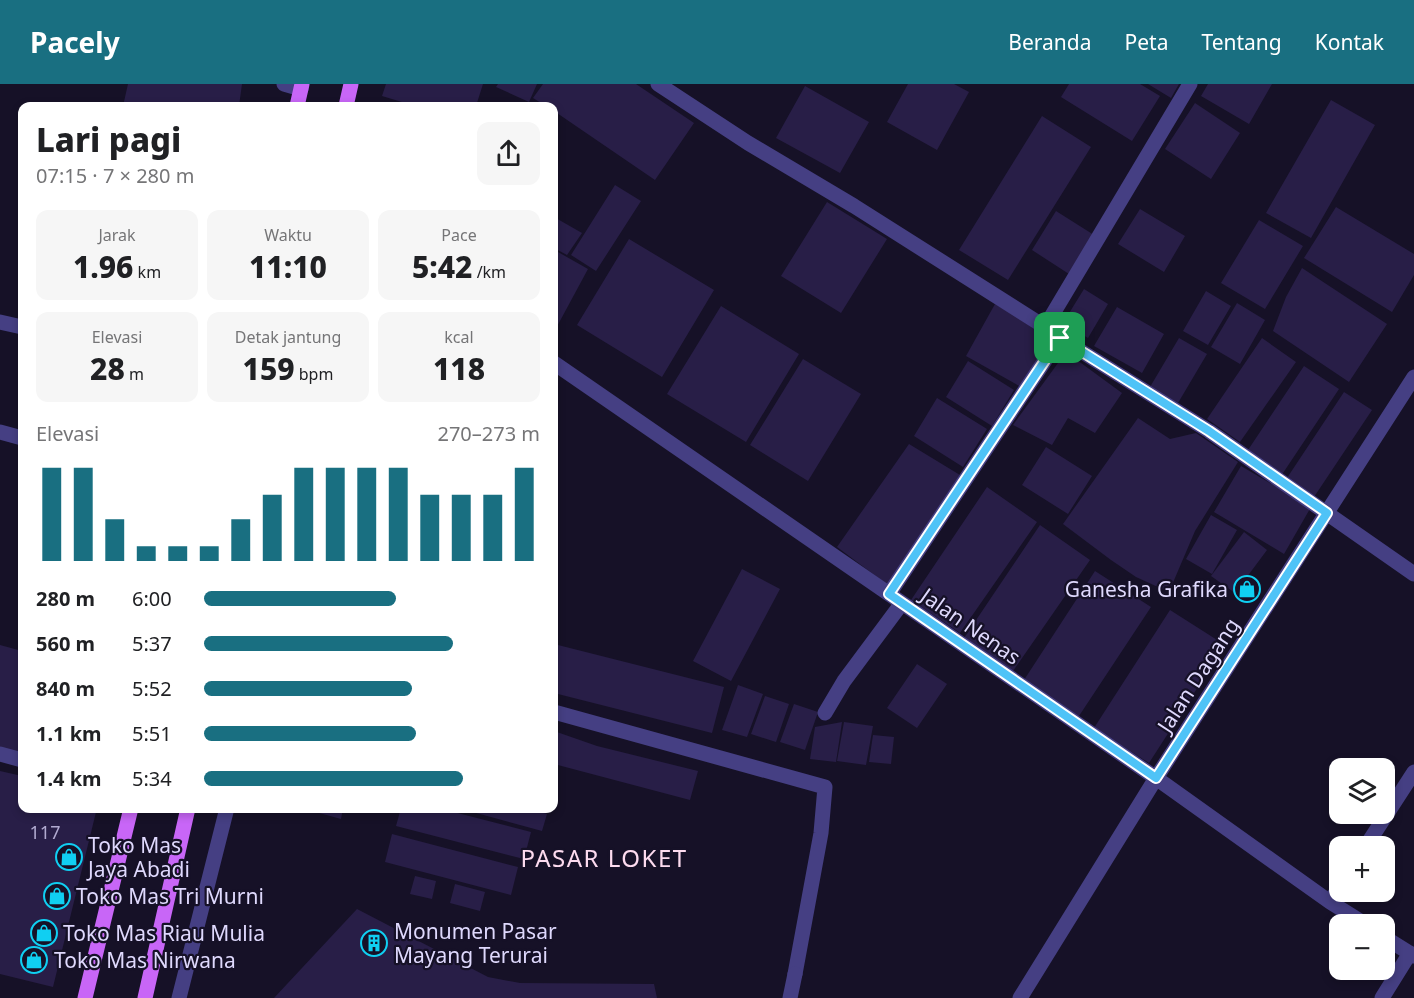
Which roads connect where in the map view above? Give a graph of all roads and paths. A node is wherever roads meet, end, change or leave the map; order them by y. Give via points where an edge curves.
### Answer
1 (284, 84) edge
2 (351, 84) edge
3 (658, 84) edge
4 (1190, 84) edge
5 (302, 87) edge
6 (298, 102) edge
7 (347, 102) edge
8 (0, 322) edge
9 (18, 326) edge
10 (1045, 327) junction
11 (1060, 338) junction
12 (558, 366) edge
13 (1414, 377) edge
14 (0, 432) edge
15 (18, 437) edge
16 (1327, 513) junction
17 (1414, 574) edge
18 (889, 594) junction
19 (902, 603) junction
20 (558, 713) edge
21 (825, 713) dead end
22 (0, 754) edge
23 (18, 759) edge
24 (1414, 772) edge
25 (1156, 778) junction
26 (130, 813) edge
27 (187, 813) edge
28 (226, 813) edge
29 (1372, 836) edge
30 (1329, 901) edge
31 (1330, 902) edge
32 (1349, 914) edge
33 (1395, 944) edge
34 (1412, 954) edge
35 (85, 998) edge
36 (145, 998) edge
37 (179, 998) edge
38 (790, 998) edge
39 (1020, 998) edge
40 (1382, 998) edge

1 - 5 street
2 - 7 main road
3 - 10 street
4 - 10 street
5 - 6 main road
8 - 9 street
10 - 11 street
11 - 16 street via 1209,431
11 - 18 street
12 - 18 street, Jalan Nenas
13 - 16 street, Jalan Dagang
14 - 15 street
16 - 17 street
16 - 25 street, Jalan Dagang
18 - 19 street, Jalan Nenas
19 - 21 street via 843,681
19 - 25 street, Jalan Nenas
20 - 38 street via 825,787 821,833
22 - 23 street
24 - 29 street
25 - 30 street, Jalan Nenas
25 - 39 street, Jalan Dagang
26 - 35 main road
27 - 36 main road
28 - 37 street
31 - 32 street, Jalan Nenas
33 - 34 street
34 - 40 street

